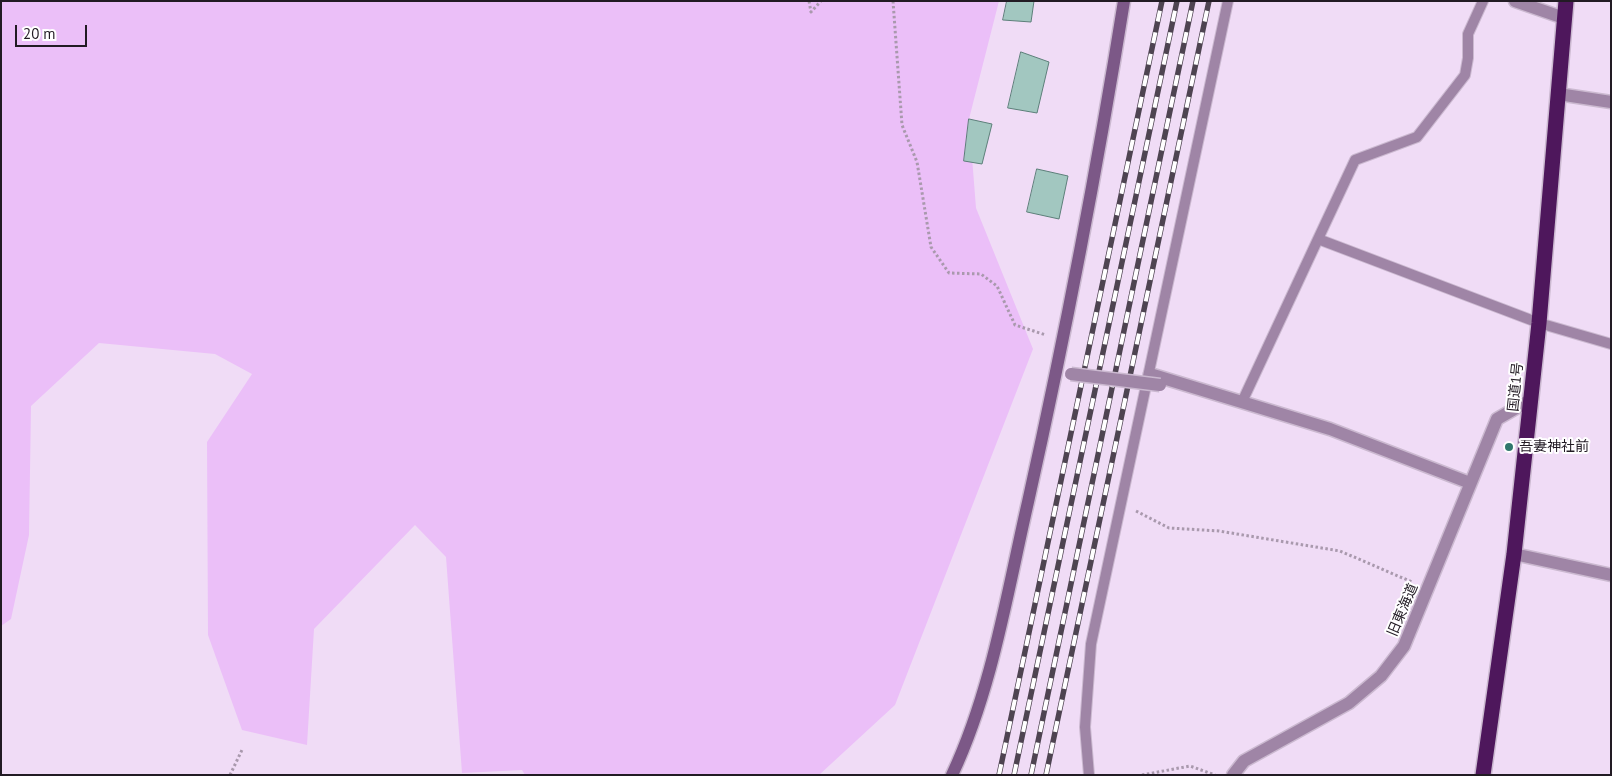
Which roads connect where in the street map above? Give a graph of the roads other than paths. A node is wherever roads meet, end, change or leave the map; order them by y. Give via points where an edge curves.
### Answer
1 (1124, 1) edge
2 (1228, 1) edge
3 (1483, 1) edge
4 (1515, 1) edge
5 (1566, 1) edge
6 (1564, 18) junction
7 (1558, 94) junction
8 (1611, 102) edge
9 (1318, 239) junction
10 (1539, 323) junction
11 (1611, 344) edge
12 (1071, 374) dead end
13 (1150, 374) junction
14 (1160, 385) dead end
15 (1530, 400) junction
16 (1242, 402) junction
17 (1470, 483) junction
18 (1514, 554) junction
19 (1611, 575) edge
20 (952, 775) edge
21 (1089, 775) edge
22 (1233, 775) edge
23 (1484, 775) edge

1 - 20 street via 1099,158 1064,340 995,647 964,750
2 - 13 lane
3 - 9 lane via 1468,34 1466,75 1417,137 1355,160
4 - 6 street
5 - 6 highway, 国道1号
6 - 7 highway, 国道1号
7 - 8 street
7 - 10 highway, 国道1号
9 - 10 lane
9 - 16 lane
10 - 11 lane
10 - 15 highway, 国道1号
12 - 14 street, bridge
13 - 16 street
13 - 21 lane via 1091,644 1085,727
15 - 17 street, 旧東海道 via 1497,419
15 - 18 highway, 国道1号
16 - 17 street via 1330,429
17 - 22 street, 旧東海道 via 1404,646 1381,676 1349,703 1244,761
18 - 19 street
18 - 23 highway, 国道1号

